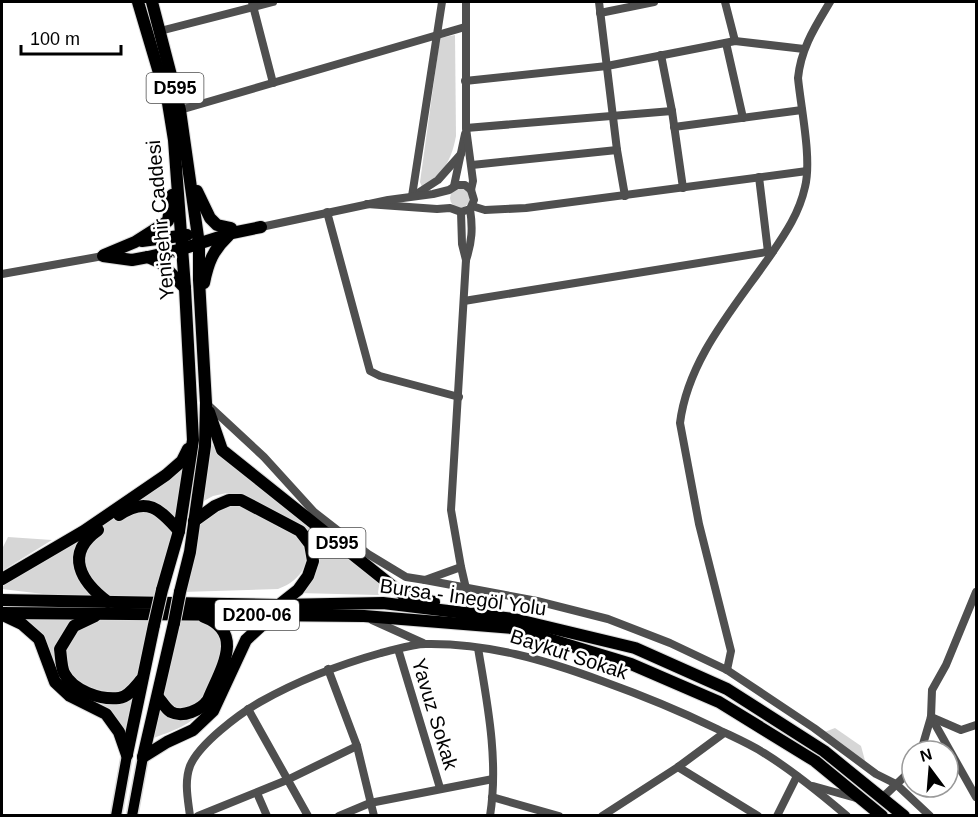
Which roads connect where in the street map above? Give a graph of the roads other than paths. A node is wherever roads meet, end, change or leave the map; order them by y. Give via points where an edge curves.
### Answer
1 (138, 2) edge
2 (152, 2) edge
3 (273, 2) edge
4 (442, 2) edge
5 (466, 2) edge
6 (598, 2) edge
7 (649, 2) edge
8 (725, 2) edge
9 (830, 2) edge
10 (253, 4) edge
11 (600, 12) junction
12 (465, 27) junction
13 (160, 31) junction
14 (436, 35) junction
15 (730, 42) junction
16 (804, 49) junction
17 (660, 55) junction
18 (607, 66) junction
19 (465, 81) junction
20 (273, 83) junction
21 (180, 110) junction
22 (802, 110) junction
23 (672, 111) junction
24 (613, 117) junction
25 (743, 118) junction
26 (674, 127) junction
27 (466, 128) junction
28 (174, 140) junction
29 (617, 150) junction
30 (461, 154) junction
31 (472, 165) junction
32 (807, 171) junction
33 (190, 176) junction
34 (759, 177) junction
35 (451, 188) junction
36 (683, 188) junction
37 (471, 190) junction
38 (412, 196) junction
39 (625, 196) junction
40 (367, 204) junction
41 (450, 208) junction
42 (468, 209) junction
43 (327, 212) junction
44 (261, 227) joint
45 (231, 231) junction
46 (181, 236) junction
47 (199, 239) junction
48 (135, 242) junction
49 (182, 249) junction
50 (770, 251) junction
51 (103, 256) junction
52 (148, 257) junction
53 (2, 274) edge
54 (185, 288) junction
55 (464, 301) junction
56 (201, 317) junction
57 (459, 397) junction
58 (206, 403) junction
59 (193, 440) junction
60 (194, 521) junction
61 (178, 531) junction
62 (461, 567) junction
63 (2, 579) edge
64 (425, 580) junction
65 (465, 588) junction
66 (976, 592) edge
67 (2, 600) edge
68 (109, 602) junction
69 (281, 610) junction
70 (471, 610) junction
71 (2, 614) edge
72 (99, 614) junction
73 (200, 615) junction
74 (364, 616) junction
75 (514, 619) junction
76 (424, 644) junction
77 (478, 648) junction
78 (398, 649) junction
79 (328, 669) junction
80 (727, 670) junction
81 (141, 680) junction
82 (158, 697) junction
83 (248, 709) junction
84 (931, 717) junction
85 (976, 725) edge
86 (724, 733) junction
87 (925, 739) edge
88 (357, 746) junction
89 (127, 755) junction
90 (143, 756) junction
91 (678, 767) junction
92 (797, 776) junction
93 (493, 779) junction
94 (287, 780) junction
95 (900, 780) edge
96 (896, 784) junction
97 (810, 785) junction
98 (441, 788) junction
99 (257, 793) junction
100 (492, 797) junction
101 (976, 797) edge
102 (882, 798) junction
103 (864, 801) junction
104 (370, 803) junction
105 (116, 816) edge
106 (132, 816) edge
107 (190, 816) edge
108 (198, 816) edge
109 (267, 816) edge
110 (308, 816) edge
111 (339, 816) edge
112 (374, 816) edge
113 (490, 816) edge
114 (560, 816) edge
115 (603, 816) edge
116 (758, 816) edge
117 (777, 816) edge
118 (847, 816) edge
119 (882, 816) edge
120 (904, 816) edge
121 (930, 816) edge

1 - 28 highway, Yenişehir Caddesi / D595 via 168,103
2 - 13 highway, Yenişehir Caddesi / D595
3 - 10 street
4 - 14 street
5 - 12 street
6 - 11 street
7 - 11 street
8 - 15 street
9 - 16 street
10 - 13 street
10 - 20 street
11 - 18 street
12 - 14 street
12 - 19 street
13 - 21 highway, Yenişehir Caddesi / D595
14 - 20 street
14 - 38 street
15 - 16 street
15 - 17 street
15 - 25 street
16 - 22 street via 798,78
17 - 18 street
17 - 23 street
18 - 19 street
18 - 24 street
19 - 27 street
20 - 21 street
21 - 33 highway, Yenişehir Caddesi / D595
22 - 25 street
22 - 32 street
23 - 24 street
23 - 26 street
24 - 27 street
24 - 29 street
25 - 26 street
26 - 36 street
27 - 30 street
27 - 31 street
28 - 46 highway, Yenişehir Caddesi / D595
28 - 48 highway via 168,221
29 - 31 street
29 - 39 street
30 - 35 street
30 - 38 street via 438,180
31 - 37 street
32 - 34 street
32 - 50 street via 795,218
33 - 45 highway via 210,218
33 - 47 highway, Yenişehir Caddesi / D595
34 - 36 street
34 - 50 street
35 - 37 street via 465,185
35 - 38 street
35 - 41 street via 446,197
36 - 39 street
37 - 42 street via 474,200
38 - 40 street
39 - 42 street via 526,208
40 - 41 street
40 - 43 street
41 - 42 street
42 - 55 street via 462,244 466,260
43 - 44 street
43 - 57 street via 370,371
44 - 45 highway
45 - 47 highway
45 - 56 highway via 208,263
46 - 47 highway
46 - 48 highway
46 - 49 highway, Yenişehir Caddesi / D595
47 - 49 highway
47 - 56 highway, Yenişehir Caddesi / D595
48 - 51 highway
49 - 52 highway
49 - 54 highway, Yenişehir Caddesi / D595
50 - 55 street
50 - 80 street via 699,360 680,423 699,524 731,651
51 - 52 highway via 132,260
51 - 53 street
52 - 54 highway via 161,263
54 - 59 highway, Yenişehir Caddesi / D595
55 - 57 street
56 - 58 highway, Yenişehir Caddesi / D595
57 - 62 street via 452,510
58 - 60 highway via 205,446
58 - 64 street via 264,457 314,512 378,560 406,577
58 - 70 highway, D595 via 222,450 368,568 406,597
59 - 61 highway, D595
59 - 63 highway via 182,461 166,475 84,531
60 - 69 highway via 215,506 241,500 300,531 310,544 313,561 308,576
60 - 82 highway, bridge
61 - 68 highway via 155,507 142,505 129,509 87,538 80,549 83,578
61 - 81 highway, D595, bridge
62 - 64 street
62 - 65 street
64 - 65 street
65 - 70 street
65 - 80 street via 608,619
66 - 84 street via 932,690
67 - 68 highway, Bursa - İnegöl Yolu / D200-06
68 - 69 highway, Bursa - İnegöl Yolu / D200-06
69 - 73 highway, Bursa - İnegöl Yolu / D200-06
69 - 74 highway, Bursa - İnegöl Yolu / D200-06
69 - 75 highway, Bursa - İnegöl Yolu / D200-06 via 383,603
69 - 90 highway via 246,640 213,711 193,729
70 - 75 highway, D595
71 - 72 highway, Bursa - İnegöl Yolu / D200-06
71 - 89 highway via 39,639 55,682 70,696 106,714
72 - 73 highway, Bursa - İnegöl Yolu / D200-06
72 - 81 highway via 74,626 60,648 64,673 91,695 120,698
73 - 82 highway via 213,620 228,640 227,653 208,700 189,713 179,714 170,712
74 - 76 street
74 - 103 highway, Bursa - İnegöl Yolu / D200-06 via 512,628 631,664 719,702 815,761
75 - 102 highway, Bursa - İnegöl Yolu / D200-06 via 635,648 727,689 824,751
76 - 77 street, Baykut Sokak
76 - 78 street, Baykut Sokak
77 - 86 street, Baykut Sokak via 527,655 573,670 672,707
77 - 93 street via 490,720
78 - 79 street, Baykut Sokak
78 - 98 street, Yavuz Sokak
79 - 83 street, Baykut Sokak
79 - 88 street
80 - 96 street
81 - 89 highway
82 - 90 highway
83 - 94 street
83 - 107 street, Baykut Sokak via 211,741 190,766
84 - 85 street via 961,730
84 - 87 street
84 - 101 street
86 - 91 street
86 - 92 street, Baykut Sokak via 763,752
88 - 94 street
88 - 104 street
89 - 105 main road
90 - 106 main road
91 - 115 street
91 - 116 street
92 - 97 street, Baykut Sokak
92 - 117 street
93 - 98 street
93 - 100 street
94 - 99 street
94 - 110 street
95 - 96 street
96 - 102 street
96 - 121 street
97 - 103 street
97 - 118 street, Baykut Sokak
98 - 104 street
99 - 108 street
99 - 109 street
100 - 113 street
100 - 114 street
102 - 120 highway, Bursa - İnegöl Yolu / D200-06
103 - 119 highway, Bursa - İnegöl Yolu / D200-06
104 - 111 street
104 - 112 street

